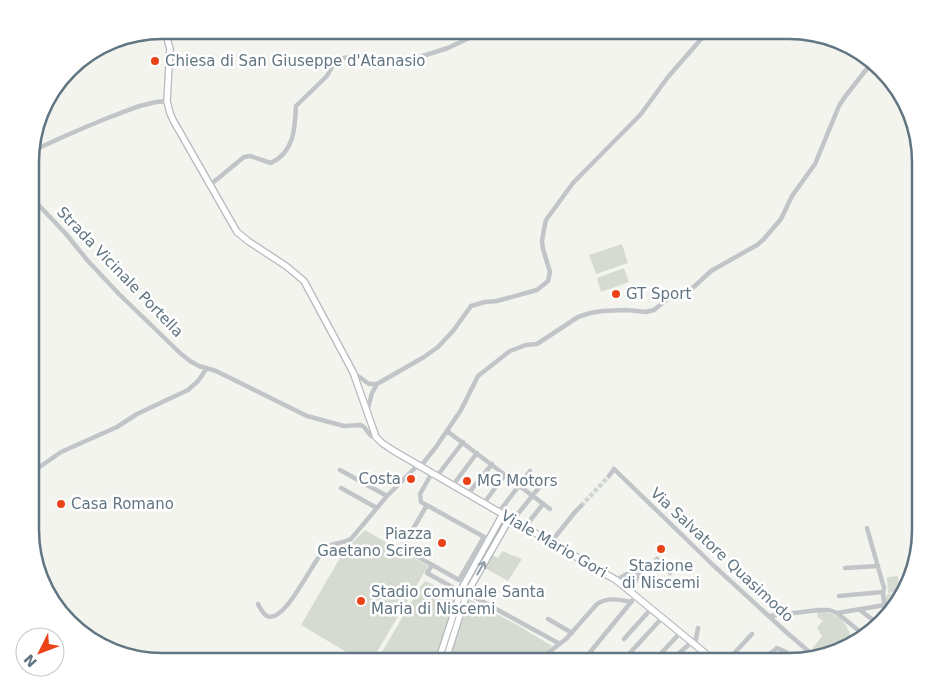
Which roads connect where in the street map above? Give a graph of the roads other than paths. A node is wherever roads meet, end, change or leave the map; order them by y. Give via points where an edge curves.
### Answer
1 (167, 39) edge
2 (467, 39) edge
3 (701, 39) edge
4 (868, 68) edge
5 (167, 102) junction
6 (40, 148) edge
7 (210, 184) junction
8 (39, 206) edge
9 (207, 368) junction
10 (353, 372) junction
11 (377, 384) junction
12 (367, 412) junction
13 (447, 431) junction
14 (462, 442) junction
15 (382, 443) junction
16 (477, 453) junction
17 (492, 464) junction
18 (419, 466) junction
19 (39, 467) edge
20 (340, 470) dead end
21 (530, 471) dead end
22 (434, 475) junction
23 (505, 475) junction
24 (609, 476) dead end
25 (453, 485) junction
26 (519, 485) junction
27 (541, 485) dead end
28 (341, 488) dead end
29 (468, 494) junction
30 (387, 496) junction
31 (533, 496) junction
32 (484, 503) junction
33 (543, 504) junction
34 (426, 505) junction
35 (581, 506) tunnel mouth
36 (377, 508) junction
37 (550, 509) dead end
38 (501, 513) junction
39 (511, 519) junction
40 (525, 527) junction
41 (867, 528) dead end
42 (487, 538) junction
43 (551, 542) junction
44 (432, 565) junction
45 (878, 566) junction
46 (845, 568) dead end
47 (670, 573) dead end
48 (631, 575) junction
49 (640, 575) junction
50 (622, 584) junction
51 (464, 592) junction
52 (883, 592) junction
53 (634, 595) junction
54 (839, 596) dead end
55 (631, 602) junction
56 (258, 604) dead end
57 (885, 605) joint
58 (651, 609) junction
59 (860, 610) junction
60 (837, 613) junction
61 (768, 616) junction
62 (662, 618) junction
63 (548, 619) dead end
64 (873, 620) edge
65 (698, 628) dead end
66 (859, 630) joint
67 (572, 633) junction
68 (680, 633) junction
69 (857, 633) edge
70 (752, 634) dead end
71 (624, 639) dead end
72 (693, 643) junction
73 (560, 644) junction
74 (808, 651) edge
75 (441, 653) edge
76 (447, 653) edge
77 (548, 653) edge
78 (591, 653) edge
79 (630, 653) edge
80 (661, 653) edge
81 (680, 653) edge
82 (705, 653) edge
83 (734, 653) edge
84 (770, 653) edge
85 (787, 653) edge

1 - 5 main road via 170,49
2 - 7 street via 391,66 381,65 362,55 335,61 327,76 296,106 294,134 279,159 271,163 244,157
3 - 11 street via 642,114 573,183 546,220 542,241 550,272 548,281 536,290 471,306 438,347
4 - 13 street via 839,106 815,164 792,196 781,219 763,240 711,271 684,296 670,297 654,310 590,313 578,317 537,344 510,350 478,376
5 - 6 street via 141,105
5 - 7 main road via 173,120
7 - 10 main road via 237,232 304,281
8 - 9 street, Strada Vicinale Portella via 120,294 180,353
9 - 15 street, Strada Vicinale Portella via 307,416 344,426 361,425
9 - 19 street via 188,390 61,452
10 - 11 street via 369,384
10 - 12 main road
11 - 12 street
12 - 15 main road via 374,433
13 - 14 street
13 - 18 street
14 - 16 street
14 - 22 street
15 - 18 main road, Viale Mario Gori
16 - 17 street
16 - 25 street
17 - 23 street
17 - 29 street
18 - 22 main road, Viale Mario Gori
18 - 30 street
20 - 30 street
21 - 26 street
22 - 25 main road, Viale Mario Gori
22 - 34 street via 420,494 421,502
23 - 26 street
23 - 32 street
24 - 61 street, Via Salvatore Quasimodo via 614,469
25 - 29 main road, Viale Mario Gori
26 - 31 street
26 - 38 street
27 - 31 street
28 - 36 street
29 - 32 main road, Viale Mario Gori
30 - 36 street
31 - 33 street
31 - 39 street
32 - 38 main road, Viale Mario Gori
33 - 37 street
33 - 40 street
34 - 42 street
34 - 44 street via 402,548
35 - 43 street
36 - 56 street via 351,539 329,546 320,555 296,594 279,614 268,617
38 - 39 main road, Viale Mario Gori
38 - 42 main road
39 - 40 main road, Viale Mario Gori
51 -> 39 main road
40 - 43 main road, Viale Mario Gori
41 - 45 street
42 - 44 street via 459,580
42 - 51 main road
43 - 50 main road, Viale Mario Gori
44 - 51 street via 427,573
45 - 46 street
45 - 52 street
47 - 49 street via 657,559
48 - 49 street
48 - 50 street
48 - 50 street via 624,575
49 - 50 street
49 - 53 street via 633,584
50 - 53 main road, Viale Mario Gori
51 - 73 street
51 - 75 main road
51 - 76 main road
52 - 54 street
52 - 57 street
53 - 55 street
53 - 58 main road, Viale Mario Gori
55 - 67 street via 602,600
55 - 78 street
57 - 59 street
58 - 62 main road, Viale Mario Gori
58 - 71 street
59 - 60 street
59 - 64 street
60 - 61 street via 819,610
60 - 66 street
61 - 74 street, Via Salvatore Quasimodo
62 - 68 main road, Viale Mario Gori
62 - 79 street
63 - 67 street
65 - 72 street
66 - 69 street
67 - 73 street
68 - 72 main road, Viale Mario Gori
68 - 80 street
70 - 83 street
72 - 81 street
72 - 82 main road, Viale Mario Gori
73 - 77 street
84 - 85 street via 780,649

